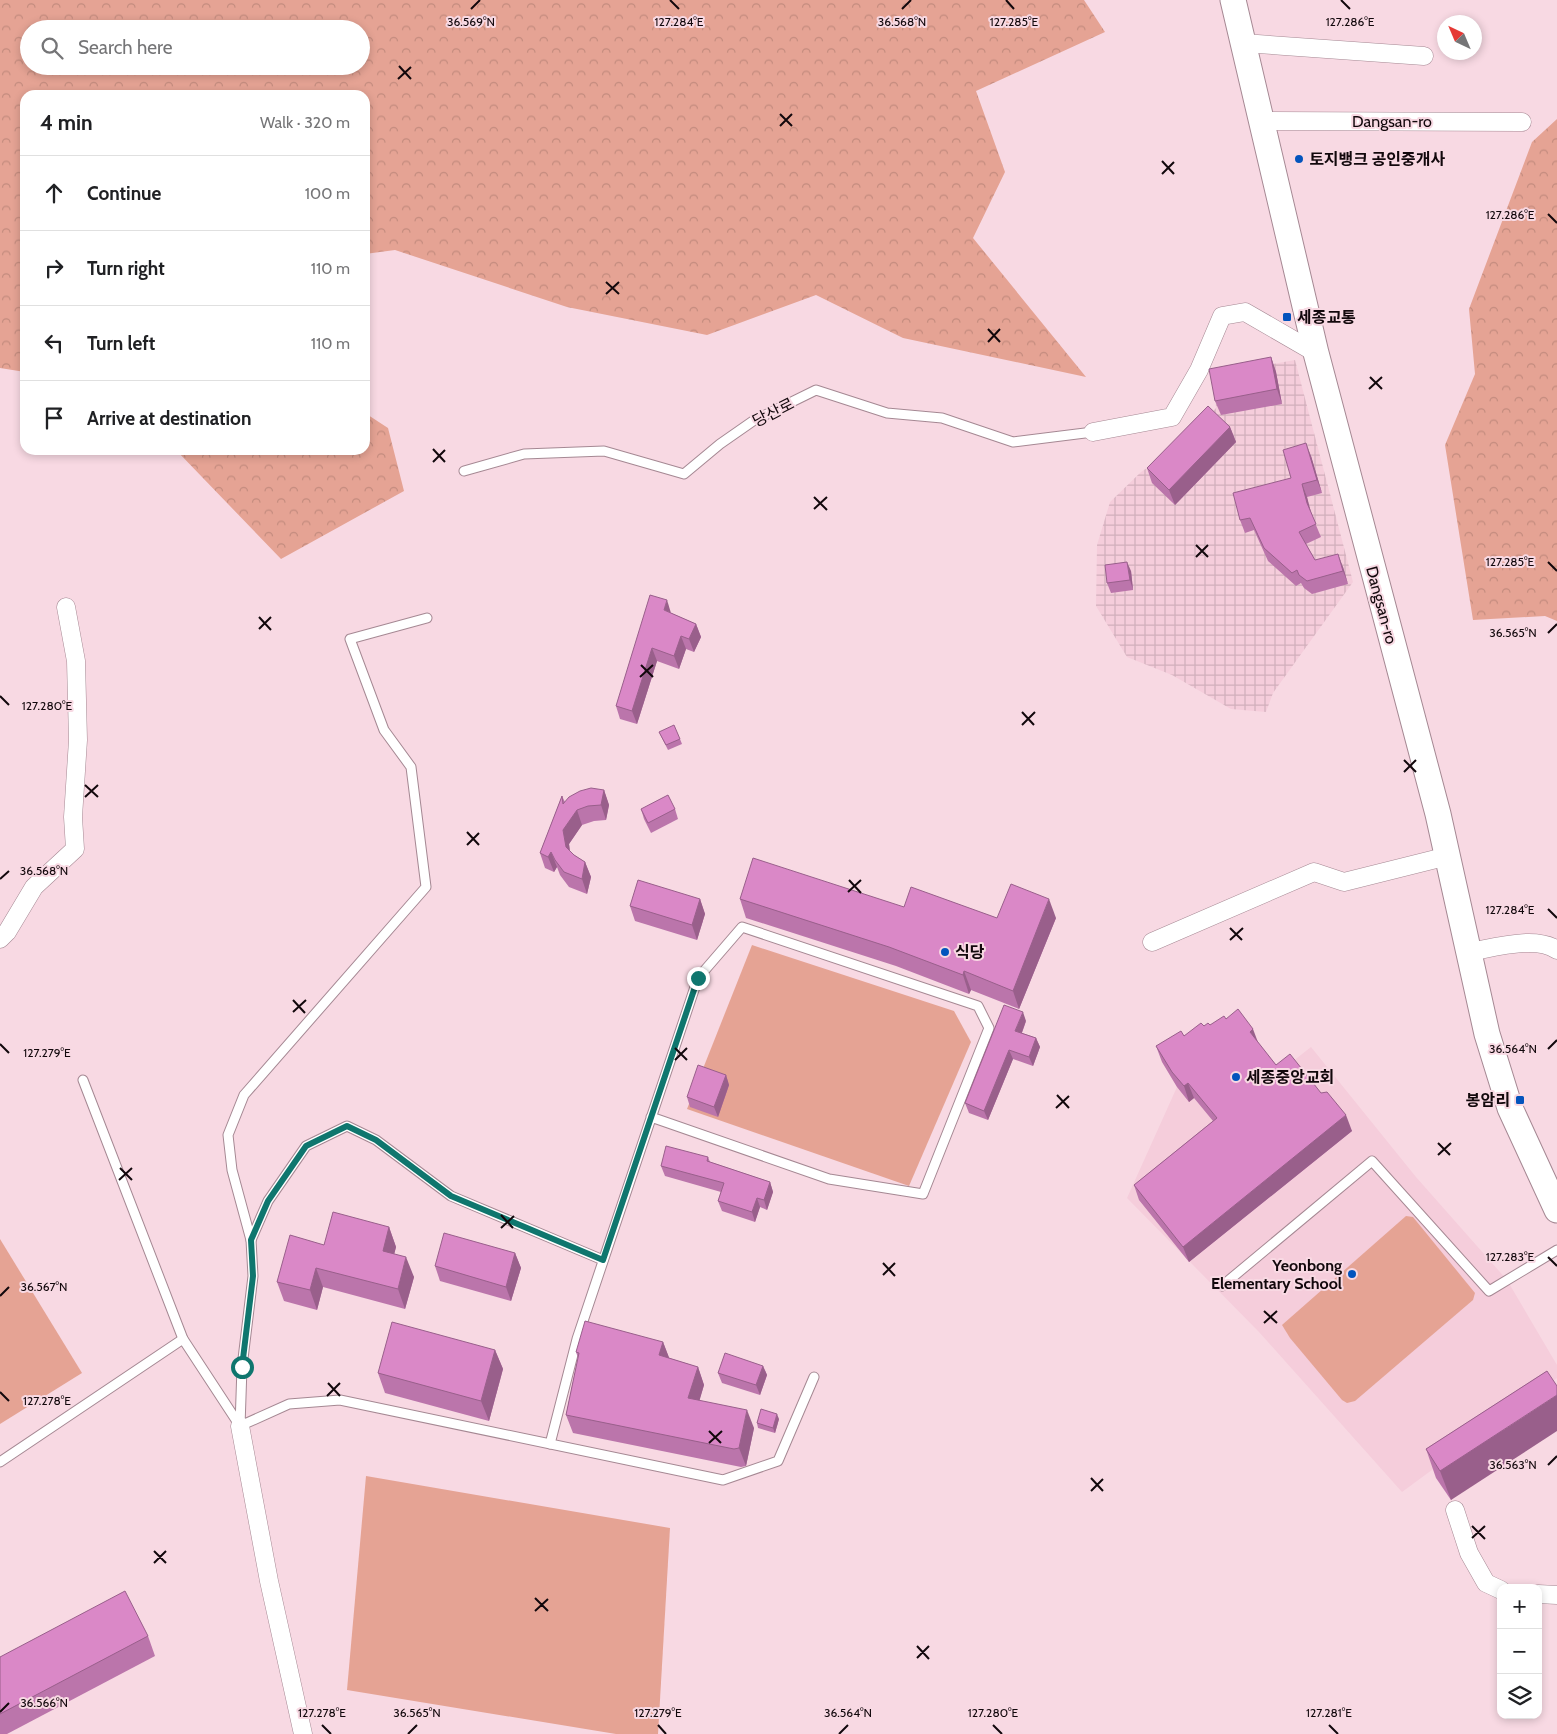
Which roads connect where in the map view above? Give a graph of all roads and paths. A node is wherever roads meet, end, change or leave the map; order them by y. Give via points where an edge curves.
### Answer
1 (1233, 0) edge
2 (1243, 43) junction
3 (1424, 56) dead end
4 (1262, 121) junction
5 (1522, 122) dead end
6 (1316, 353) junction
7 (1093, 432) joint
8 (464, 471) dead end
9 (66, 607) dead end
10 (427, 618) dead end
11 (1448, 856) junction
12 (0, 938) edge
13 (1152, 942) dead end
14 (1557, 950) edge
15 (1469, 952) junction
16 (83, 1080) dead end
17 (651, 1117) junction
18 (1557, 1210) edge
19 (251, 1240) junction
20 (1557, 1250) edge
21 (603, 1260) junction
22 (1222, 1286) dead end
23 (183, 1339) junction
24 (814, 1377) dead end
25 (240, 1426) junction
26 (550, 1444) junction
27 (0, 1462) edge
28 (1455, 1510) dead end
29 (1497, 1588) edge
30 (1542, 1594) edge
31 (1557, 1595) edge
32 (303, 1734) edge

1 - 2 main road, Dangsan-ro
2 - 3 street
2 - 4 main road, Dangsan-ro
4 - 5 street, Dangsan-ro
4 - 6 main road, Dangsan-ro
6 - 7 street via 1245,312 1222,316 1199,370 1172,417
6 - 11 main road, Dangsan-ro
7 - 8 lane, 당산로 via 1013,442 942,418 887,414 816,390 752,421 684,474 604,451 524,454
9 - 12 street via 76,661 78,740 74,849 34,887
10 - 19 lane via 350,639 384,730 411,767 426,887 244,1095 228,1135 232,1170
11 - 13 street via 1344,882 1314,872
11 - 15 main road, Dangsan-ro
14 - 15 street via 1551,946 1527,943
15 - 18 main road, Dangsan-ro via 1487,1034 1510,1108
16 - 23 lane
17 - 17 lane via 698,978 742,927 978,1006 989,1028 923,1194 829,1179
17 - 21 lane
19 - 21 lane via 268,1201 306,1146 347,1126 376,1140 451,1196
19 - 25 lane via 253,1276 242,1367
20 - 22 lane via 1489,1291 1372,1161
21 - 26 lane via 577,1339
23 - 25 lane
23 - 27 lane
24 - 26 lane via 778,1461 722,1480
25 - 26 lane via 289,1404 340,1400
25 - 32 street via 268,1581
28 - 29 street via 1469,1553 1486,1583
30 - 31 street

